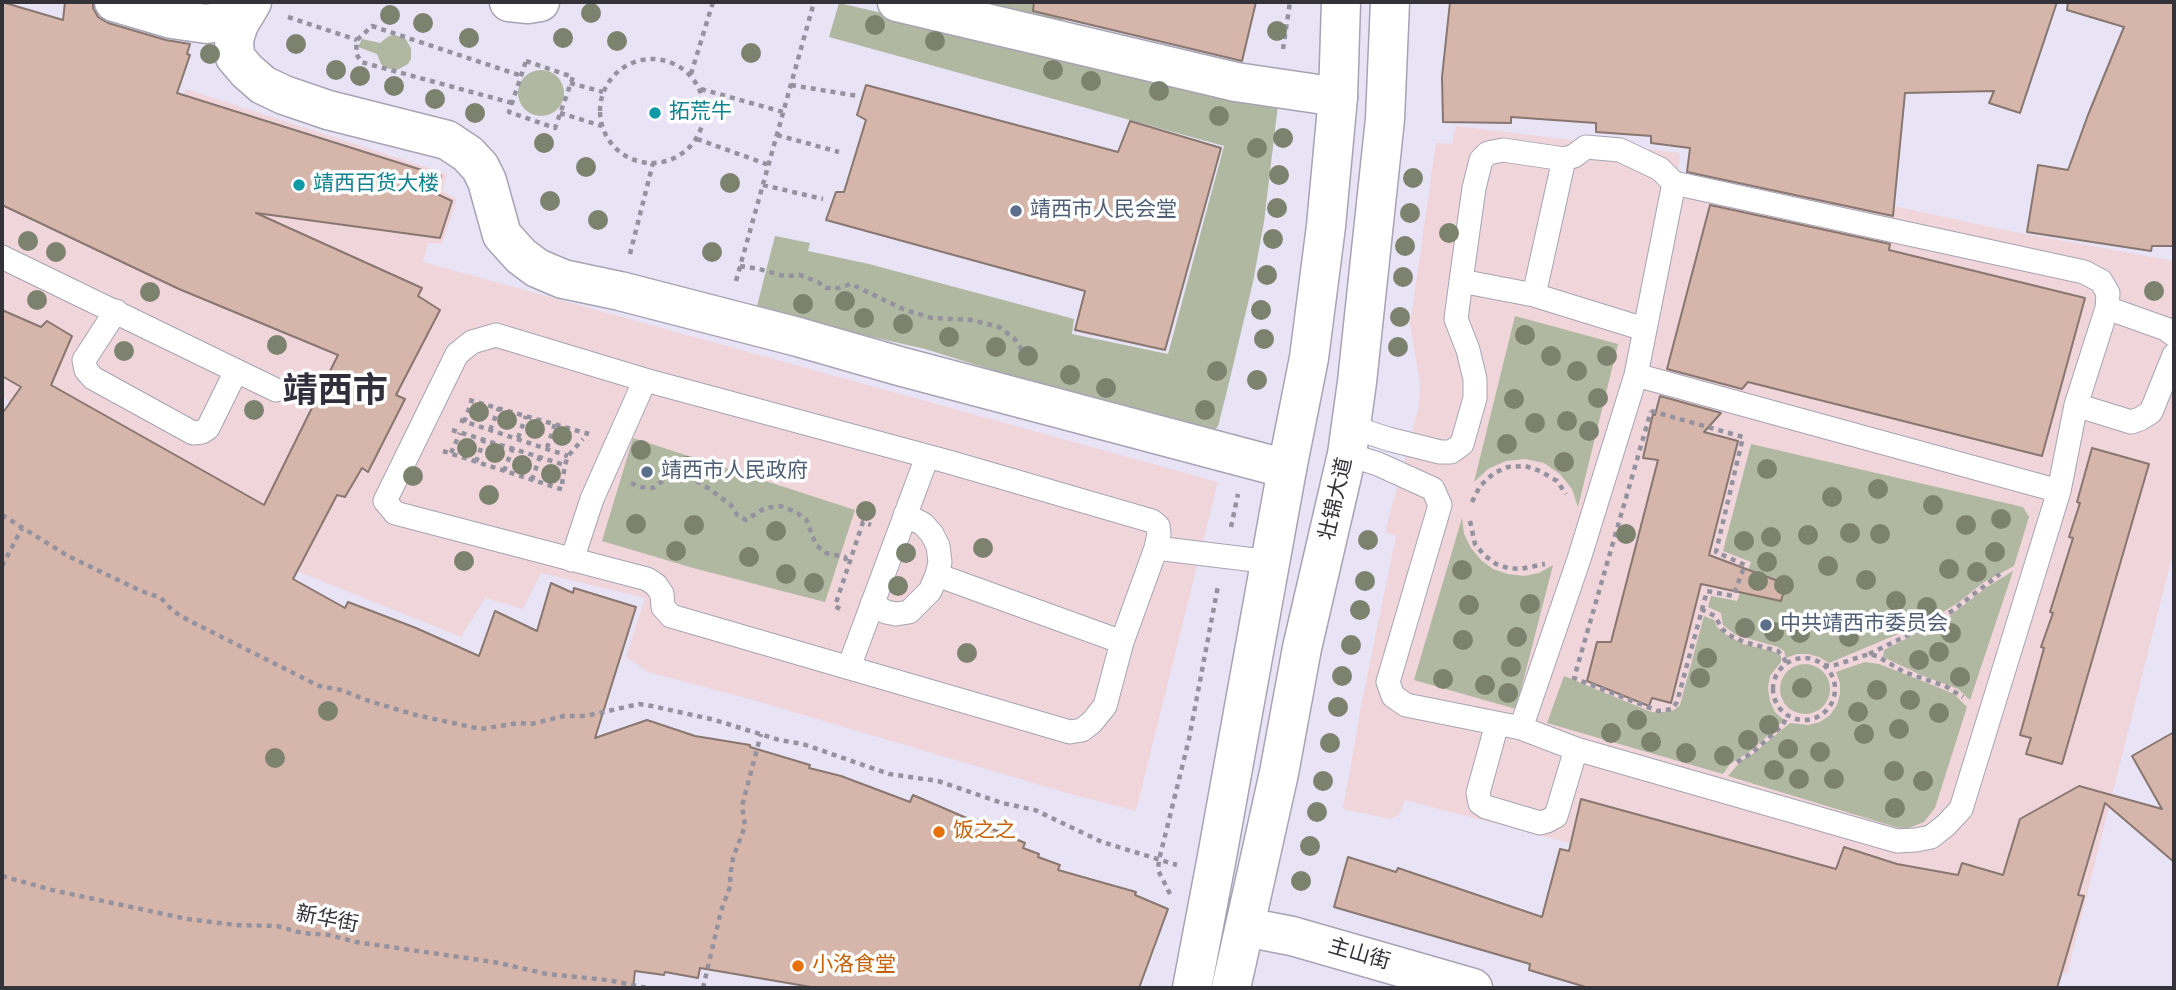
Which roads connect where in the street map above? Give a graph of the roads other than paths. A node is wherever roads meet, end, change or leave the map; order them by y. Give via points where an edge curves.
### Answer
1 (114, 2) edge
2 (509, 2) edge
3 (540, 2) edge
4 (897, 2) edge
5 (1340, 2) edge
6 (1390, 2) edge
7 (246, 12) edge
8 (1338, 97) junction
9 (1564, 159) junction
10 (1674, 183) junction
11 (2, 257) edge
12 (1461, 281) junction
13 (1535, 295) junction
14 (2107, 308) junction
15 (116, 311) junction
16 (1644, 329) junction
17 (2174, 335) edge
18 (2174, 355) edge
19 (236, 371) junction
20 (1636, 375) junction
21 (645, 380) junction
22 (276, 390) dead end
23 (2076, 405) junction
24 (1349, 440) junction
25 (927, 457) junction
26 (1286, 469) junction
27 (2059, 491) junction
28 (905, 515) junction
29 (1156, 548) junction
30 (572, 560) junction
31 (1271, 562) junction
32 (937, 575) junction
33 (872, 604) junction
34 (1122, 642) junction
35 (849, 667) junction
36 (1497, 724) junction
37 (1521, 728) junction
38 (1576, 749) junction
39 (1244, 927) junction
40 (1192, 988) edge
41 (1231, 988) edge
42 (1473, 988) edge

1 - 7 street via 207,24
2 - 3 street
4 - 8 street via 1236,82
5 - 8 street
6 - 24 street, 壮锦大道 via 1385,120
7 - 26 street via 234,39 235,57 247,71 284,95 447,140 468,154 487,181 502,235 537,268 563,279 798,337
8 - 26 street via 1309,358
9 - 10 lane via 1586,147 1620,150 1660,169
9 - 12 lane via 1503,150 1480,159
9 - 13 lane
10 - 14 lane via 2084,272 2101,281 2108,293
10 - 16 lane
11 - 15 lane
12 - 13 lane
12 - 24 lane via 1456,319 1475,379 1475,398 1462,444 1451,452 1440,452 1388,439
13 - 16 lane
14 - 17 lane
14 - 23 lane
15 - 19 lane
15 - 19 lane via 84,360 86,370 193,433 208,428
16 - 20 lane
18 - 23 lane via 2151,412 2140,419 2132,422
19 - 22 lane
20 - 27 lane
20 - 37 lane
21 - 25 lane
21 - 30 lane via 592,499
21 - 30 lane via 496,335 472,342 457,354 385,501 395,513
23 - 27 lane
24 - 36 lane via 1378,464 1433,489 1440,505 1388,682 1393,696 1406,705
24 - 39 street, 壮锦大道
25 - 28 lane
25 - 29 lane via 1152,521 1158,526
26 - 31 street
27 - 38 lane via 1961,809 1931,837 1897,841
28 - 32 lane via 932,534 940,562
28 - 33 lane
29 - 31 lane
29 - 34 lane
30 - 35 lane via 647,579 662,594 663,607 671,617
31 - 40 street
32 - 33 lane via 930,591 909,612 886,612
32 - 34 lane
33 - 35 lane
34 - 35 lane via 1105,706 1082,730 1070,732
36 - 37 lane
36 - 38 lane via 1478,793 1486,807 1540,822 1556,816
37 - 38 lane
39 - 41 street, 壮锦大道
39 - 42 street, 主山街 via 1292,936

